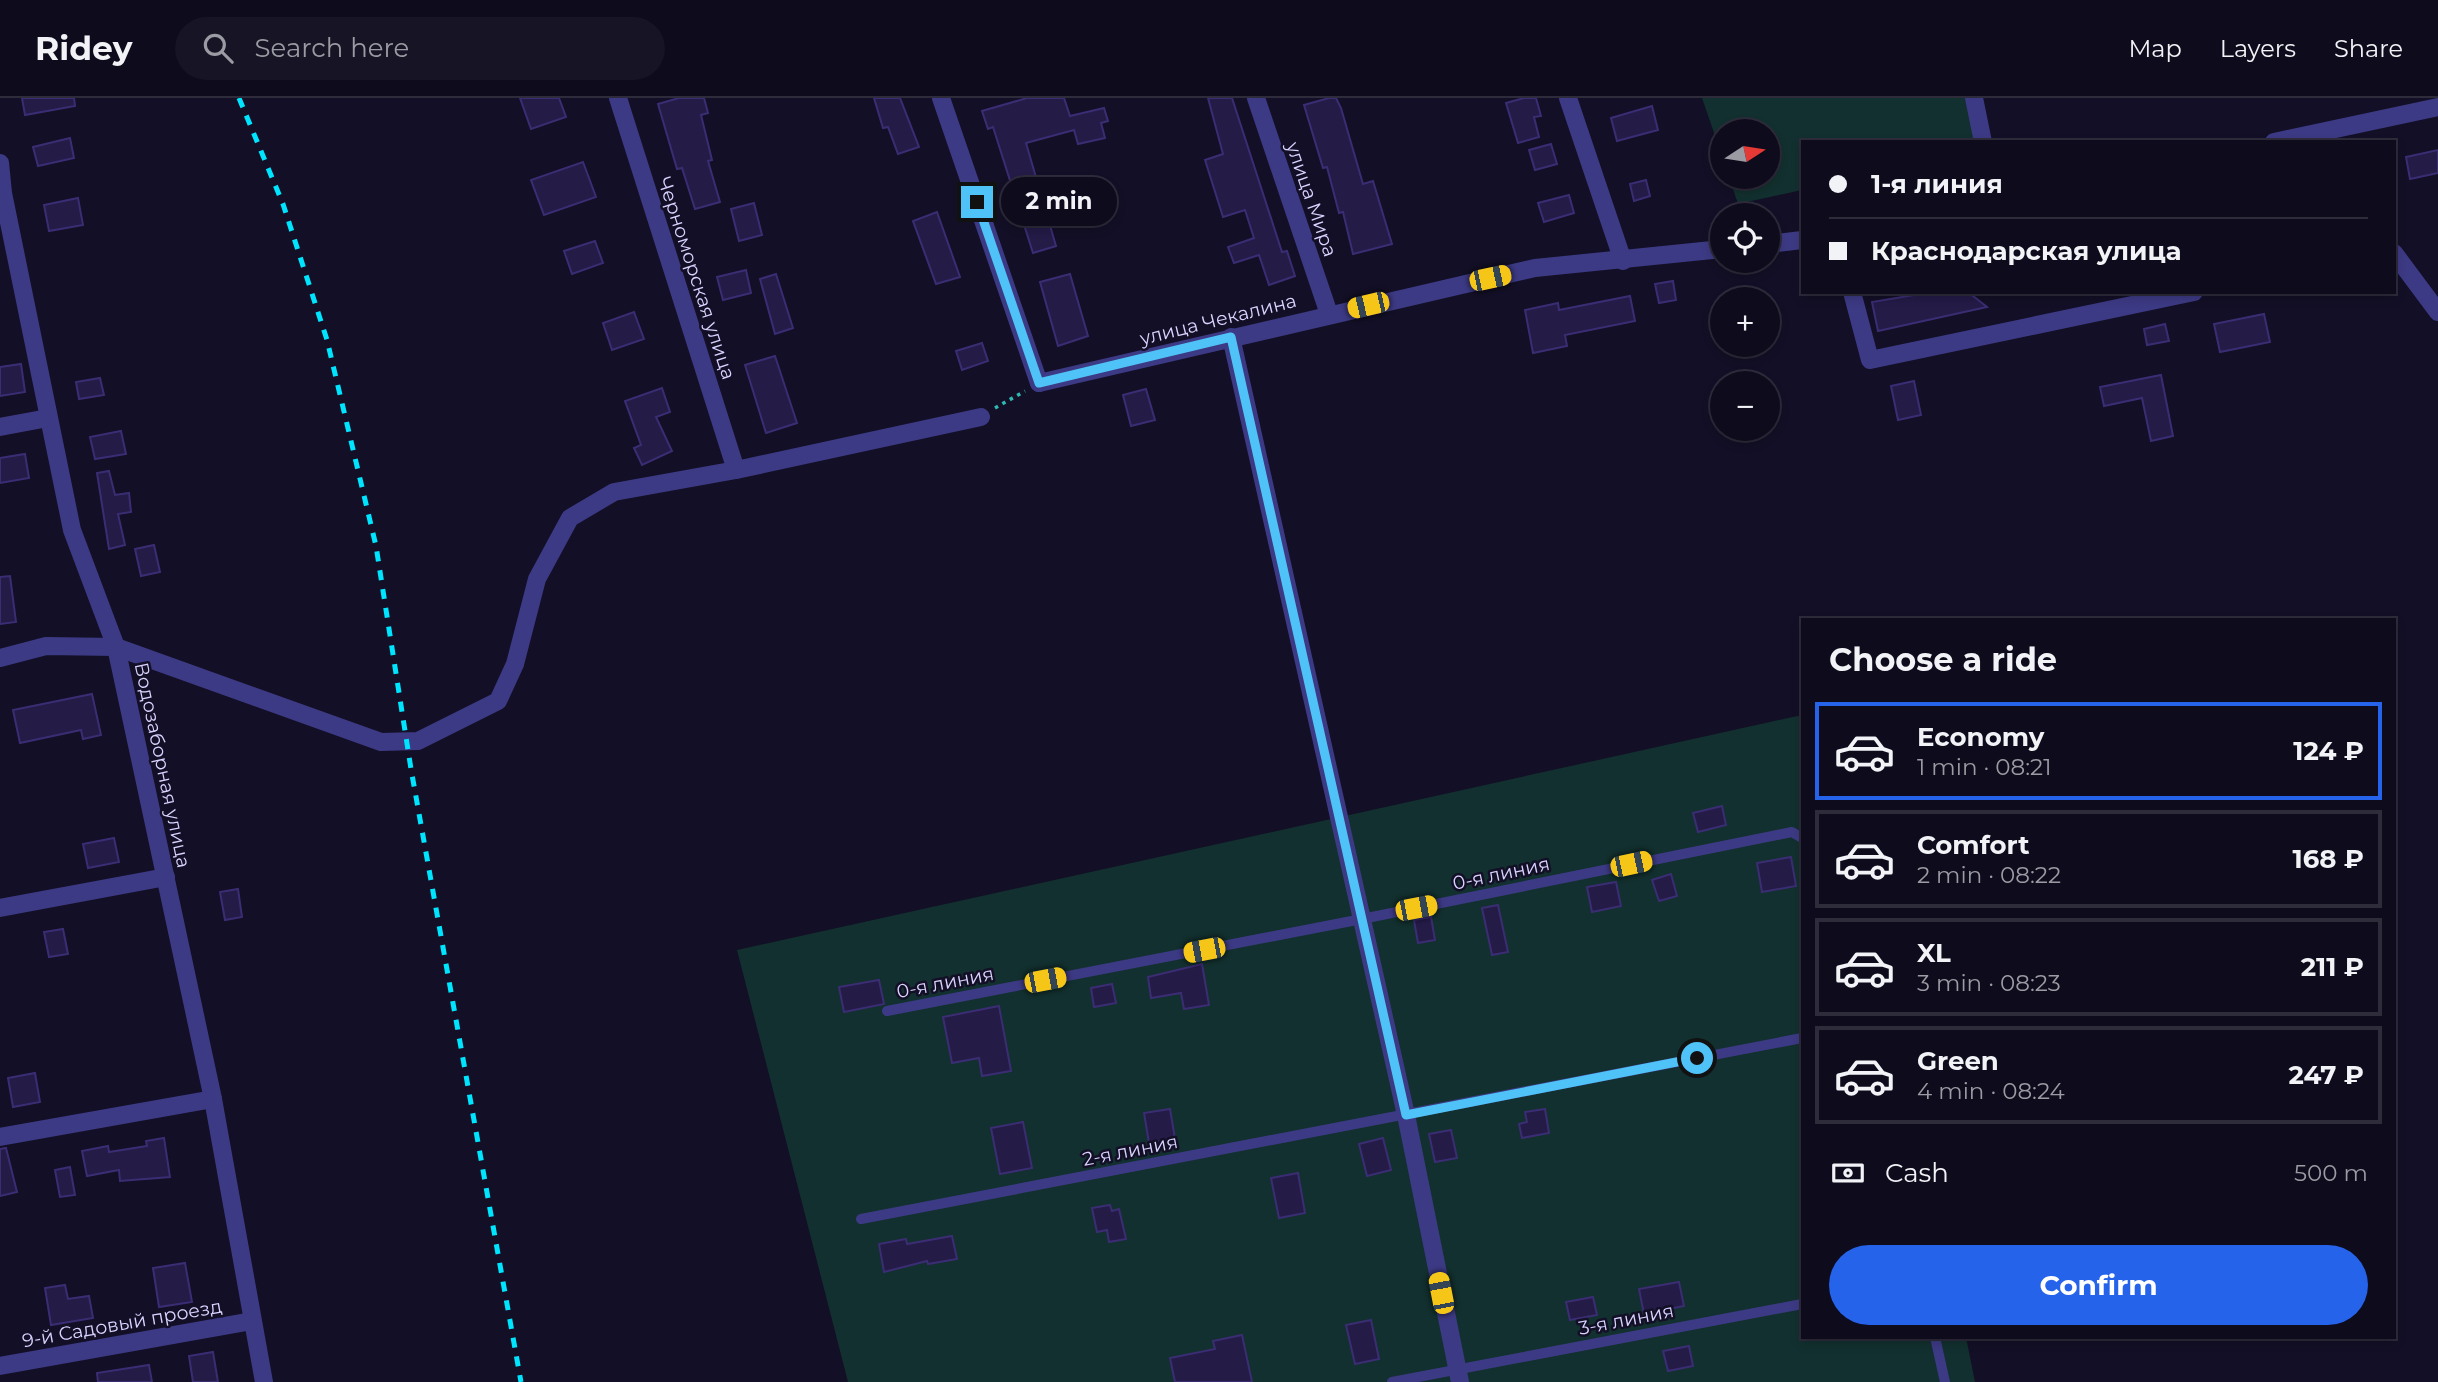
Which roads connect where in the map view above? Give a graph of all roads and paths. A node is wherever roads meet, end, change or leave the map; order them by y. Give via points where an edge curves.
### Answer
1 (618, 98) edge
2 (941, 98) edge
3 (1256, 98) edge
4 (1568, 98) edge
5 (1974, 98) edge
6 (2438, 107) edge
7 (1983, 140) edge
8 (2283, 140) edge
9 (0, 163) edge
10 (1, 194) edge
11 (1801, 240) edge
12 (1780, 243) edge
13 (1710, 250) edge
14 (2396, 256) edge
15 (1623, 261) junction
16 (1853, 294) edge
17 (2184, 294) edge
18 (2438, 312) edge
19 (1329, 314) junction
20 (1231, 337) junction
21 (1039, 383) junction
22 (981, 417) joint
23 (48, 418) junction
24 (0, 427) edge
25 (736, 470) junction
26 (116, 647) junction
27 (0, 658) edge
28 (1801, 837) edge
29 (166, 877) junction
30 (0, 908) edge
31 (1362, 919) junction
32 (887, 1011) dead end
33 (1801, 1038) edge
34 (213, 1099) junction
35 (1406, 1115) junction
36 (0, 1137) edge
37 (861, 1219) dead end
38 (1801, 1304) edge
39 (252, 1321) junction
40 (1935, 1339) edge
41 (0, 1366) edge
42 (1458, 1375) edge
43 (264, 1382) edge
44 (1392, 1382) edge
45 (1945, 1382) edge

1 - 25 street, Черноморская улица
2 - 21 street
3 - 19 street, улица Мира
4 - 15 street
5 - 7 street
6 - 8 street
9 - 10 street, Водозаборная улица
10 - 23 street, Водозаборная улица
11 - 12 street
13 - 15 street, улица Чекалина
14 - 18 street
15 - 19 street, улица Чекалина via 1535,268
16 - 17 street via 1871,360
19 - 20 street, улица Чекалина
20 - 21 street, улица Чекалина
20 - 31 street
21 - 22 path
22 - 25 street
23 - 24 street
23 - 26 street, Водозаборная улица via 72,530
25 - 26 street via 614,492 570,518 537,579 515,664 498,701 418,741 381,742
26 - 27 street via 47,646
26 - 29 street, Водозаборная улица
28 - 31 lane, 0-я линия via 1792,831
29 - 30 street
29 - 34 street, Водозаборная улица
31 - 32 lane, 0-я линия
31 - 35 street
33 - 35 lane, 2-я линия
34 - 36 street
34 - 39 street, Водозаборная улица
35 - 37 lane, 2-я линия
35 - 42 street
38 - 42 lane, 3-я линия
39 - 41 street, 9-й Садовый проезд
39 - 43 street, Водозаборная улица
40 - 45 lane
42 - 44 lane, 3-я линия

